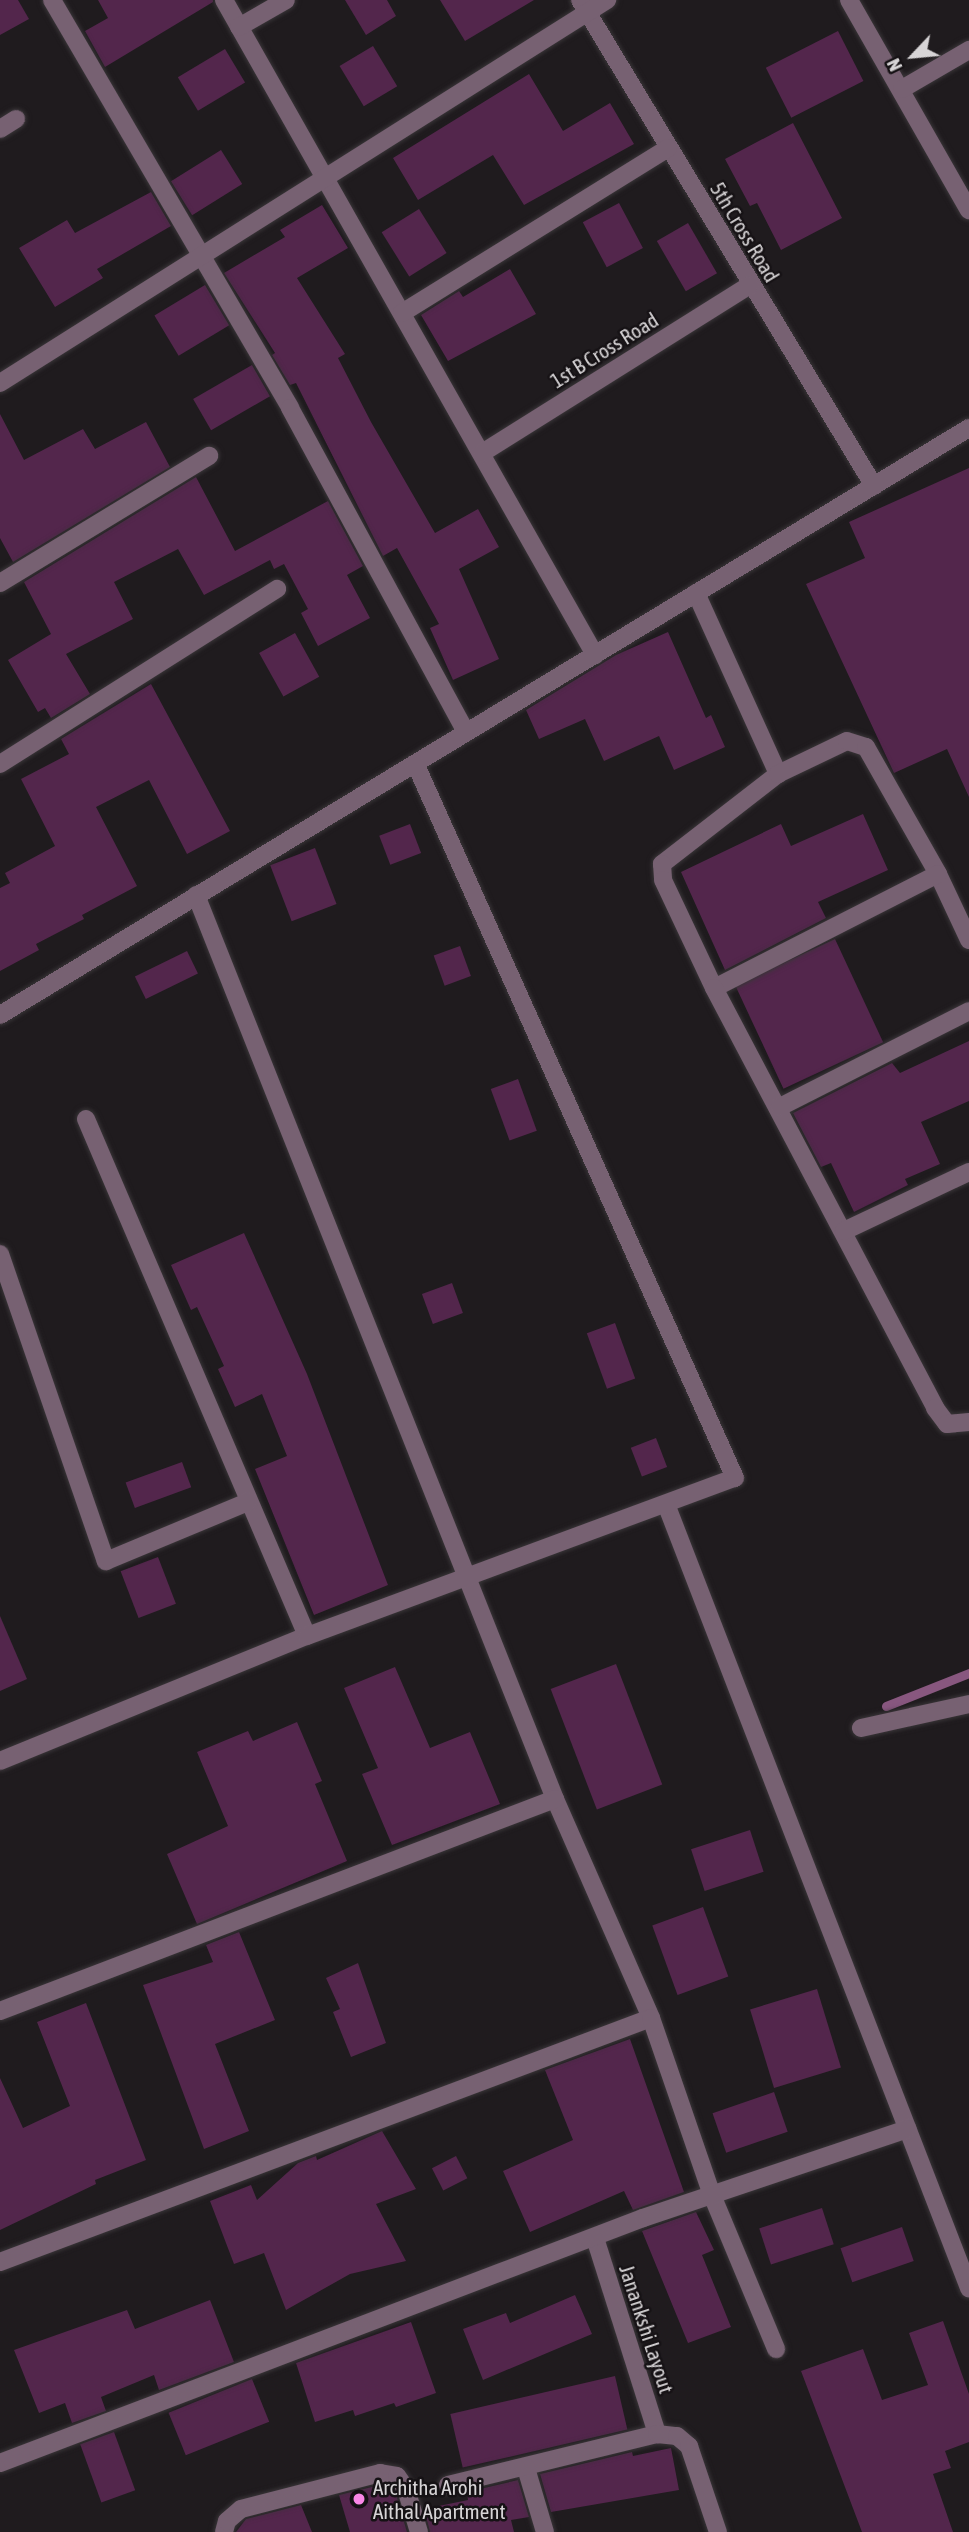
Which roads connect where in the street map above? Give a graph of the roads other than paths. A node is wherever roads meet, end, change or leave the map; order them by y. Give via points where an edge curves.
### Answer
1 (52, 0) edge
2 (224, 0) edge
3 (286, 0) edge
4 (607, 0) edge
5 (849, 0) edge
6 (584, 6) edge
7 (239, 27) junction
8 (969, 50) edge
9 (902, 89) junction
10 (16, 119) dead end
11 (0, 129) edge
12 (668, 148) junction
13 (324, 177) junction
14 (969, 210) edge
15 (200, 255) junction
16 (750, 285) junction
17 (402, 313) junction
18 (0, 383) edge
19 (969, 428) edge
20 (482, 453) junction
21 (209, 456) dead end
22 (874, 486) junction
23 (0, 583) edge
24 (277, 589) dead end
25 (696, 593) junction
26 (595, 655) junction
27 (466, 732) junction
28 (415, 763) junction
29 (0, 764) edge
30 (778, 774) junction
31 (938, 874) junction
32 (196, 895) junction
33 (969, 940) edge
34 (714, 988) junction
35 (969, 1011) edge
36 (0, 1015) edge
37 (780, 1107) junction
38 (86, 1119) dead end
39 (969, 1172) edge
40 (844, 1231) junction
41 (0, 1254) edge
42 (969, 1422) edge
43 (248, 1502) junction
44 (666, 1504) junction
45 (467, 1577) junction
46 (307, 1636) junction
47 (969, 1704) edge
48 (861, 1728) dead end
49 (0, 1761) edge
50 (555, 1799) junction
51 (0, 2011) edge
52 (651, 2018) junction
53 (907, 2129) junction
54 (712, 2195) junction
55 (595, 2238) junction
56 (0, 2262) edge
57 (969, 2288) edge
58 (776, 2348) dead end
59 (657, 2434) junction
60 (0, 2463) edge
61 (526, 2468) junction
62 (448, 2485) dead end
63 (224, 2532) edge
64 (419, 2532) edge
65 (545, 2532) edge
66 (718, 2532) edge

1 - 15 street
2 - 7 street
3 - 7 street
4 - 6 street
5 - 9 street
6 - 12 street, 5th Cross Road
6 - 13 street
7 - 13 street
8 - 9 street
9 - 14 street
10 - 11 street
12 - 16 street, 5th Cross Road
12 - 17 street
13 - 15 street
13 - 17 street
15 - 18 street
15 - 27 street via 290,408
16 - 20 street, 1st B Cross Road
16 - 22 street, 5th Cross Road
17 - 20 street
19 - 22 street
20 - 26 street
21 - 23 street
22 - 25 street
24 - 29 street
25 - 26 street
25 - 30 street
26 - 27 street
27 - 28 street
28 - 32 street
28 - 44 street via 735,1478
30 - 31 street via 847,741 866,747
30 - 34 street via 662,863 663,880
31 - 33 street
31 - 34 street
32 - 36 street
32 - 45 street
34 - 37 street
35 - 37 street
37 - 40 street
38 - 43 street
39 - 40 street
40 - 42 street via 935,1408 947,1424
41 - 43 street via 106,1561
43 - 46 street
44 - 45 street
44 - 53 street
45 - 46 street
45 - 50 street
46 - 49 street
47 - 48 street
50 - 51 street
50 - 52 street
52 - 54 street
52 - 56 street
53 - 54 street
53 - 57 street
54 - 55 street
54 - 58 street
55 - 59 street, Janankshi Layout
55 - 60 street
59 - 61 street
59 - 66 street via 677,2436 689,2446
61 - 62 street
61 - 65 street
63 - 64 street via 227,2521 241,2509 380,2473 397,2476 407,2489

